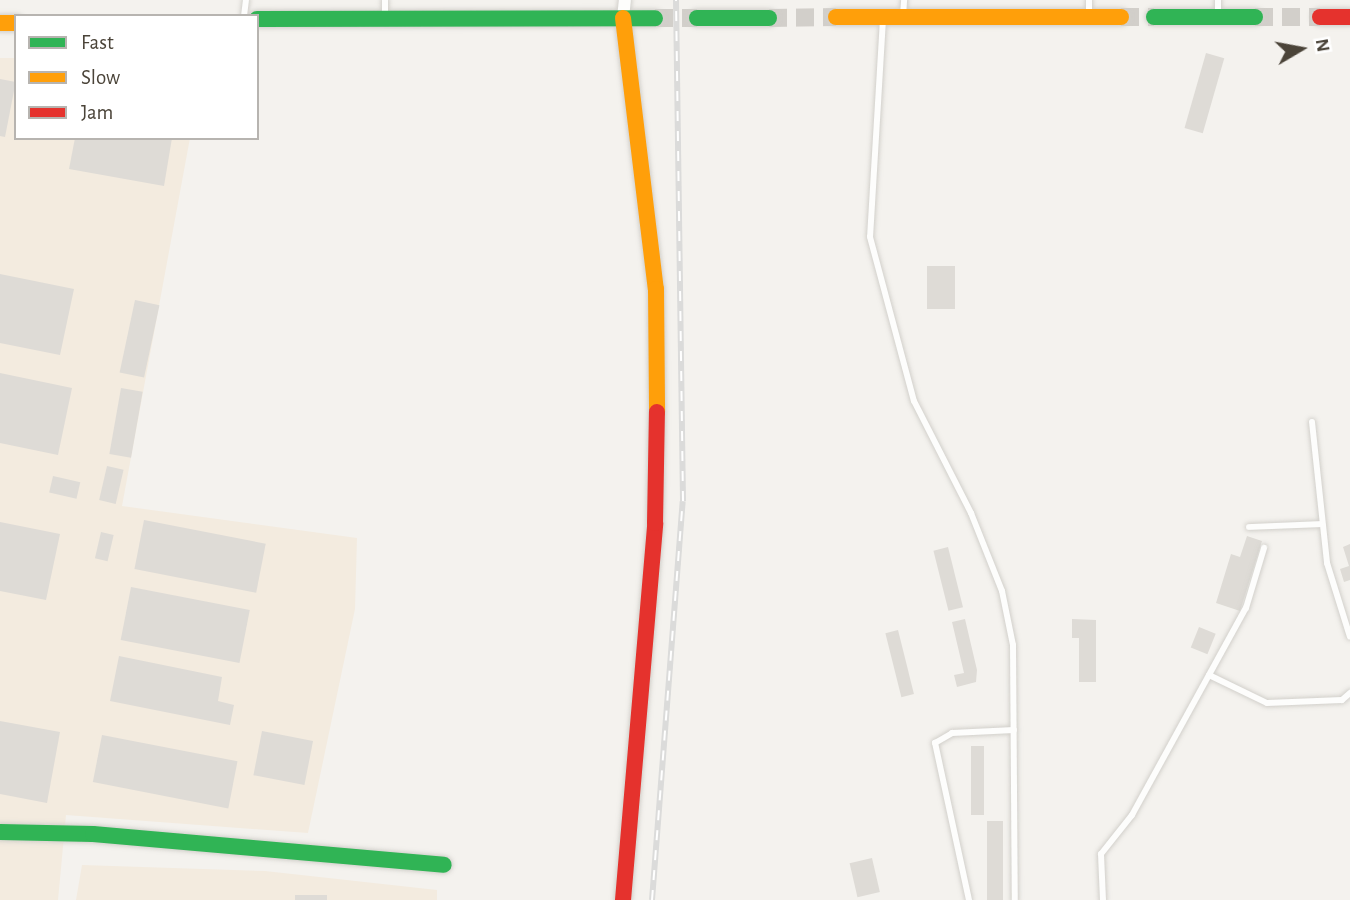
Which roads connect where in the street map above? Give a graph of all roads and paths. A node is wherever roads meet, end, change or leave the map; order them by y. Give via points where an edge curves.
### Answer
1 (385, 0) edge
2 (625, 0) edge
3 (904, 0) edge
4 (1088, 0) edge
5 (1218, 0) edge
6 (883, 17) junction
7 (903, 17) junction
8 (1089, 17) junction
9 (1121, 17) tunnel mouth
10 (1153, 17) tunnel mouth
11 (1218, 17) junction
12 (1255, 17) tunnel mouth
13 (1320, 17) tunnel mouth
14 (1350, 17) edge
15 (385, 18) junction
16 (623, 18) junction
17 (655, 18) tunnel mouth
18 (696, 18) tunnel mouth
19 (769, 18) tunnel mouth
20 (836, 18) tunnel mouth
21 (259, 19) edge
22 (1312, 422) dead end
23 (1320, 524) junction
24 (1249, 527) dead end
25 (1264, 548) dead end
26 (1350, 637) edge
27 (1209, 675) junction
28 (1350, 693) edge
29 (1014, 730) junction
30 (0, 832) edge
31 (444, 865) dead end
32 (623, 900) edge
33 (969, 900) edge
34 (1015, 900) edge
35 (1103, 900) edge

1 - 15 lane
2 - 16 street
3 - 7 lane
4 - 8 lane
5 - 11 lane
6 - 7 street
6 - 20 street
6 - 29 lane via 870,237 914,401 971,513 1002,591 1013,645
7 - 8 street
8 - 9 street
10 - 11 street
11 - 12 street
13 - 14 street
15 - 16 street
15 - 21 street
16 - 17 street
16 - 32 street via 656,289 657,416 655,523
18 - 19 street
22 - 23 lane
23 - 24 lane
23 - 26 lane
25 - 27 lane via 1246,608
27 - 28 lane via 1267,703 1342,701
27 - 35 lane via 1132,815 1101,854
29 - 33 lane via 952,733 935,743
29 - 34 lane
30 - 31 street via 93,834

